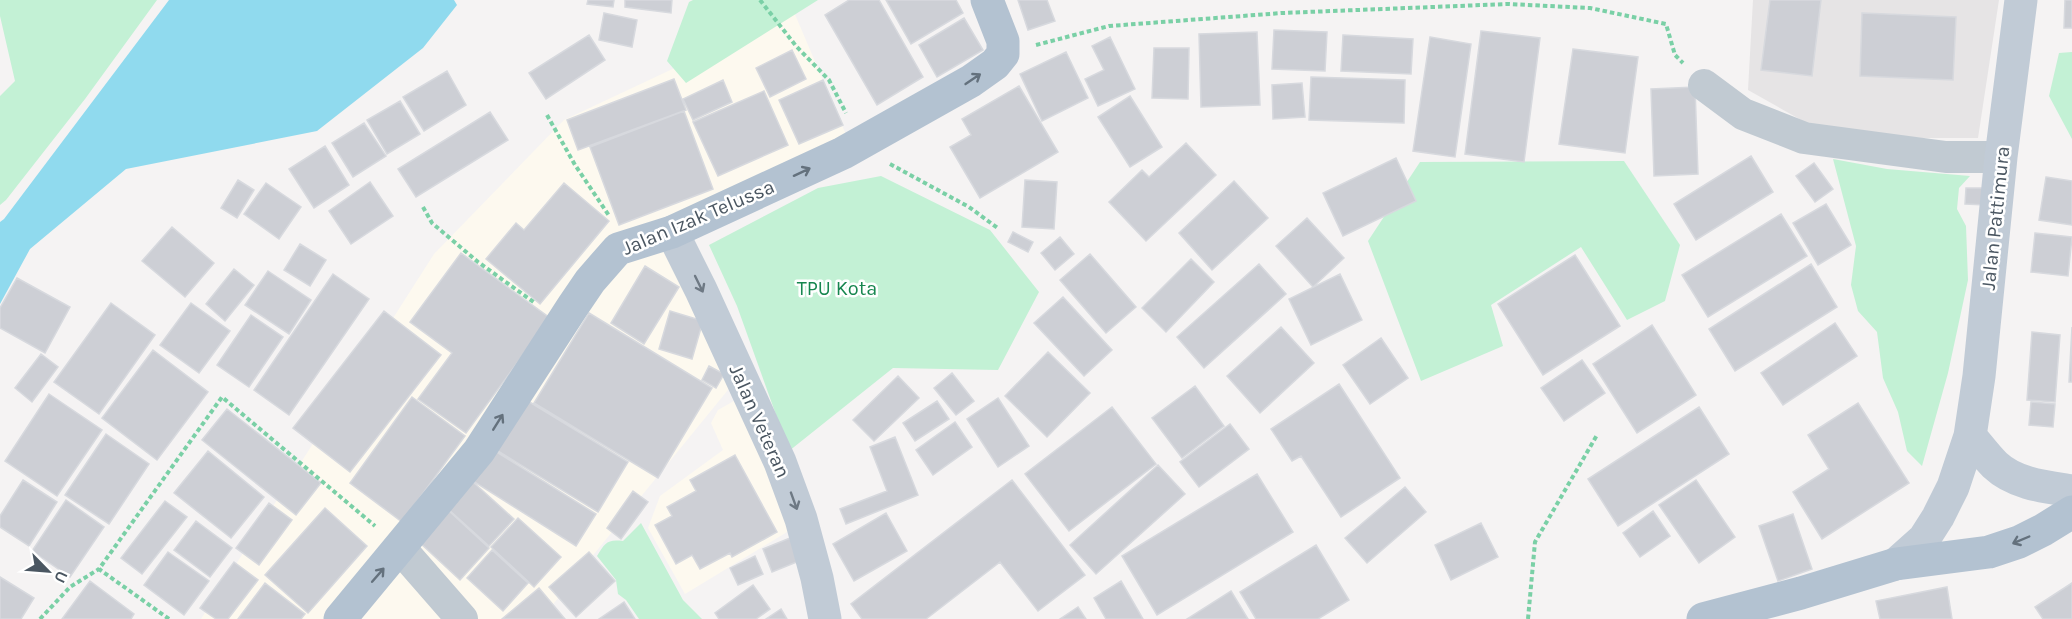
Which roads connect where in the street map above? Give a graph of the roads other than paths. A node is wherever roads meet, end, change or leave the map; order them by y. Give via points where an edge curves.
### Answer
1 (987, 0) edge
2 (2021, 0) edge
3 (1704, 85) road end
4 (2001, 157) junction
5 (672, 232) junction
6 (1970, 436) junction
7 (2072, 491) edge
8 (2072, 512) edge
9 (400, 548) junction
10 (1896, 564) junction
11 (340, 619) edge
12 (462, 619) edge
13 (825, 619) edge
14 (1702, 619) edge

5 -> 1 main road, Jalan Izak Telussa via 859,145 995,64 1003,54 1004,41
2 - 4 main road, Jalan Pattimura
3 - 4 street via 1743,114 1804,138 1946,157
4 - 6 main road, Jalan Pattimura
9 -> 5 main road, Jalan Izak Telussa via 479,451 590,281 618,249
5 -> 13 main road, Jalan Veteran via 780,462 801,519
6 - 7 main road via 1997,466 2021,480
6 - 10 main road, Jalan Pattimura via 1938,517 1924,538
8 -> 10 main road via 2019,542 1989,552
11 -> 9 main road, Jalan Izak Telussa
9 - 12 street
10 - 14 main road

